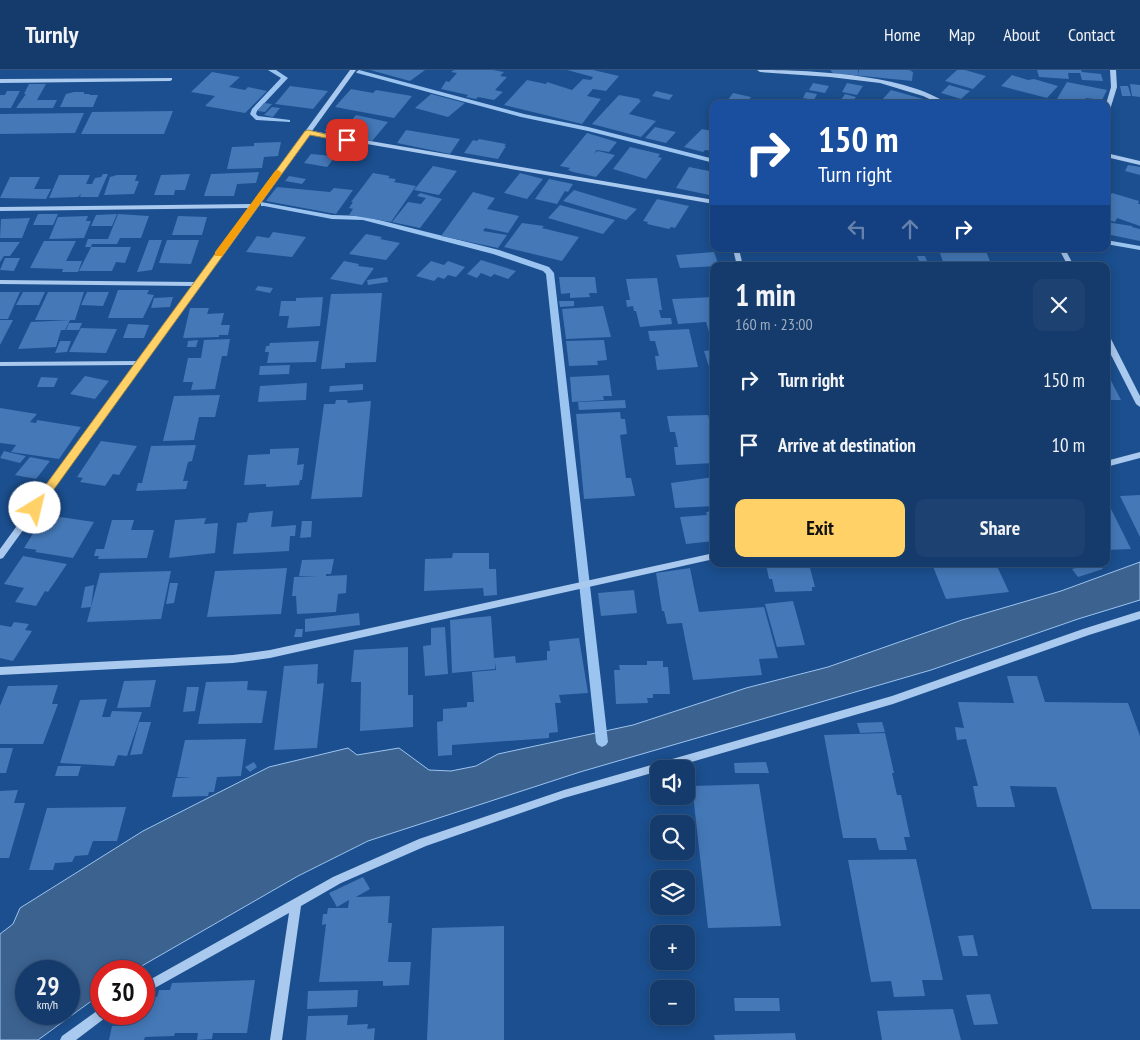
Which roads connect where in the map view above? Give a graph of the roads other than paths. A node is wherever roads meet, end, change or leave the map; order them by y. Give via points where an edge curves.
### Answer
1 (342, 70) edge
2 (760, 70) edge
3 (1113, 70) edge
4 (352, 72) edge
5 (170, 79) dead end
6 (0, 81) edge
7 (937, 100) edge
8 (1110, 100) edge
9 (308, 132) junction
10 (1110, 156) edge
11 (1140, 163) edge
12 (710, 201) edge
13 (254, 206) junction
14 (0, 209) edge
15 (0, 282) edge
16 (197, 284) junction
17 (1110, 345) edge
18 (139, 363) junction
19 (0, 364) edge
20 (1140, 404) edge
21 (1140, 455) edge
22 (1110, 463) edge
23 (0, 556) edge
24 (710, 557) edge
25 (1140, 616) edge
26 (0, 671) edge
27 (296, 903) junction
28 (155, 983) edge
29 (90, 1022) edge
30 (66, 1040) edge
31 (276, 1040) edge

1 - 4 street
2 - 7 street via 906,87
3 - 8 street via 1114,88
4 - 9 street
5 - 6 street
9 - 12 street
9 - 13 street
10 - 11 street
13 - 14 street
13 - 16 street
15 - 16 street
16 - 18 street
17 - 20 street
18 - 19 street
18 - 23 street
21 - 22 street
24 - 26 street via 270,654
25 - 27 street via 893,700 564,794 423,842 337,880
27 - 28 street
27 - 31 street
29 - 30 street

